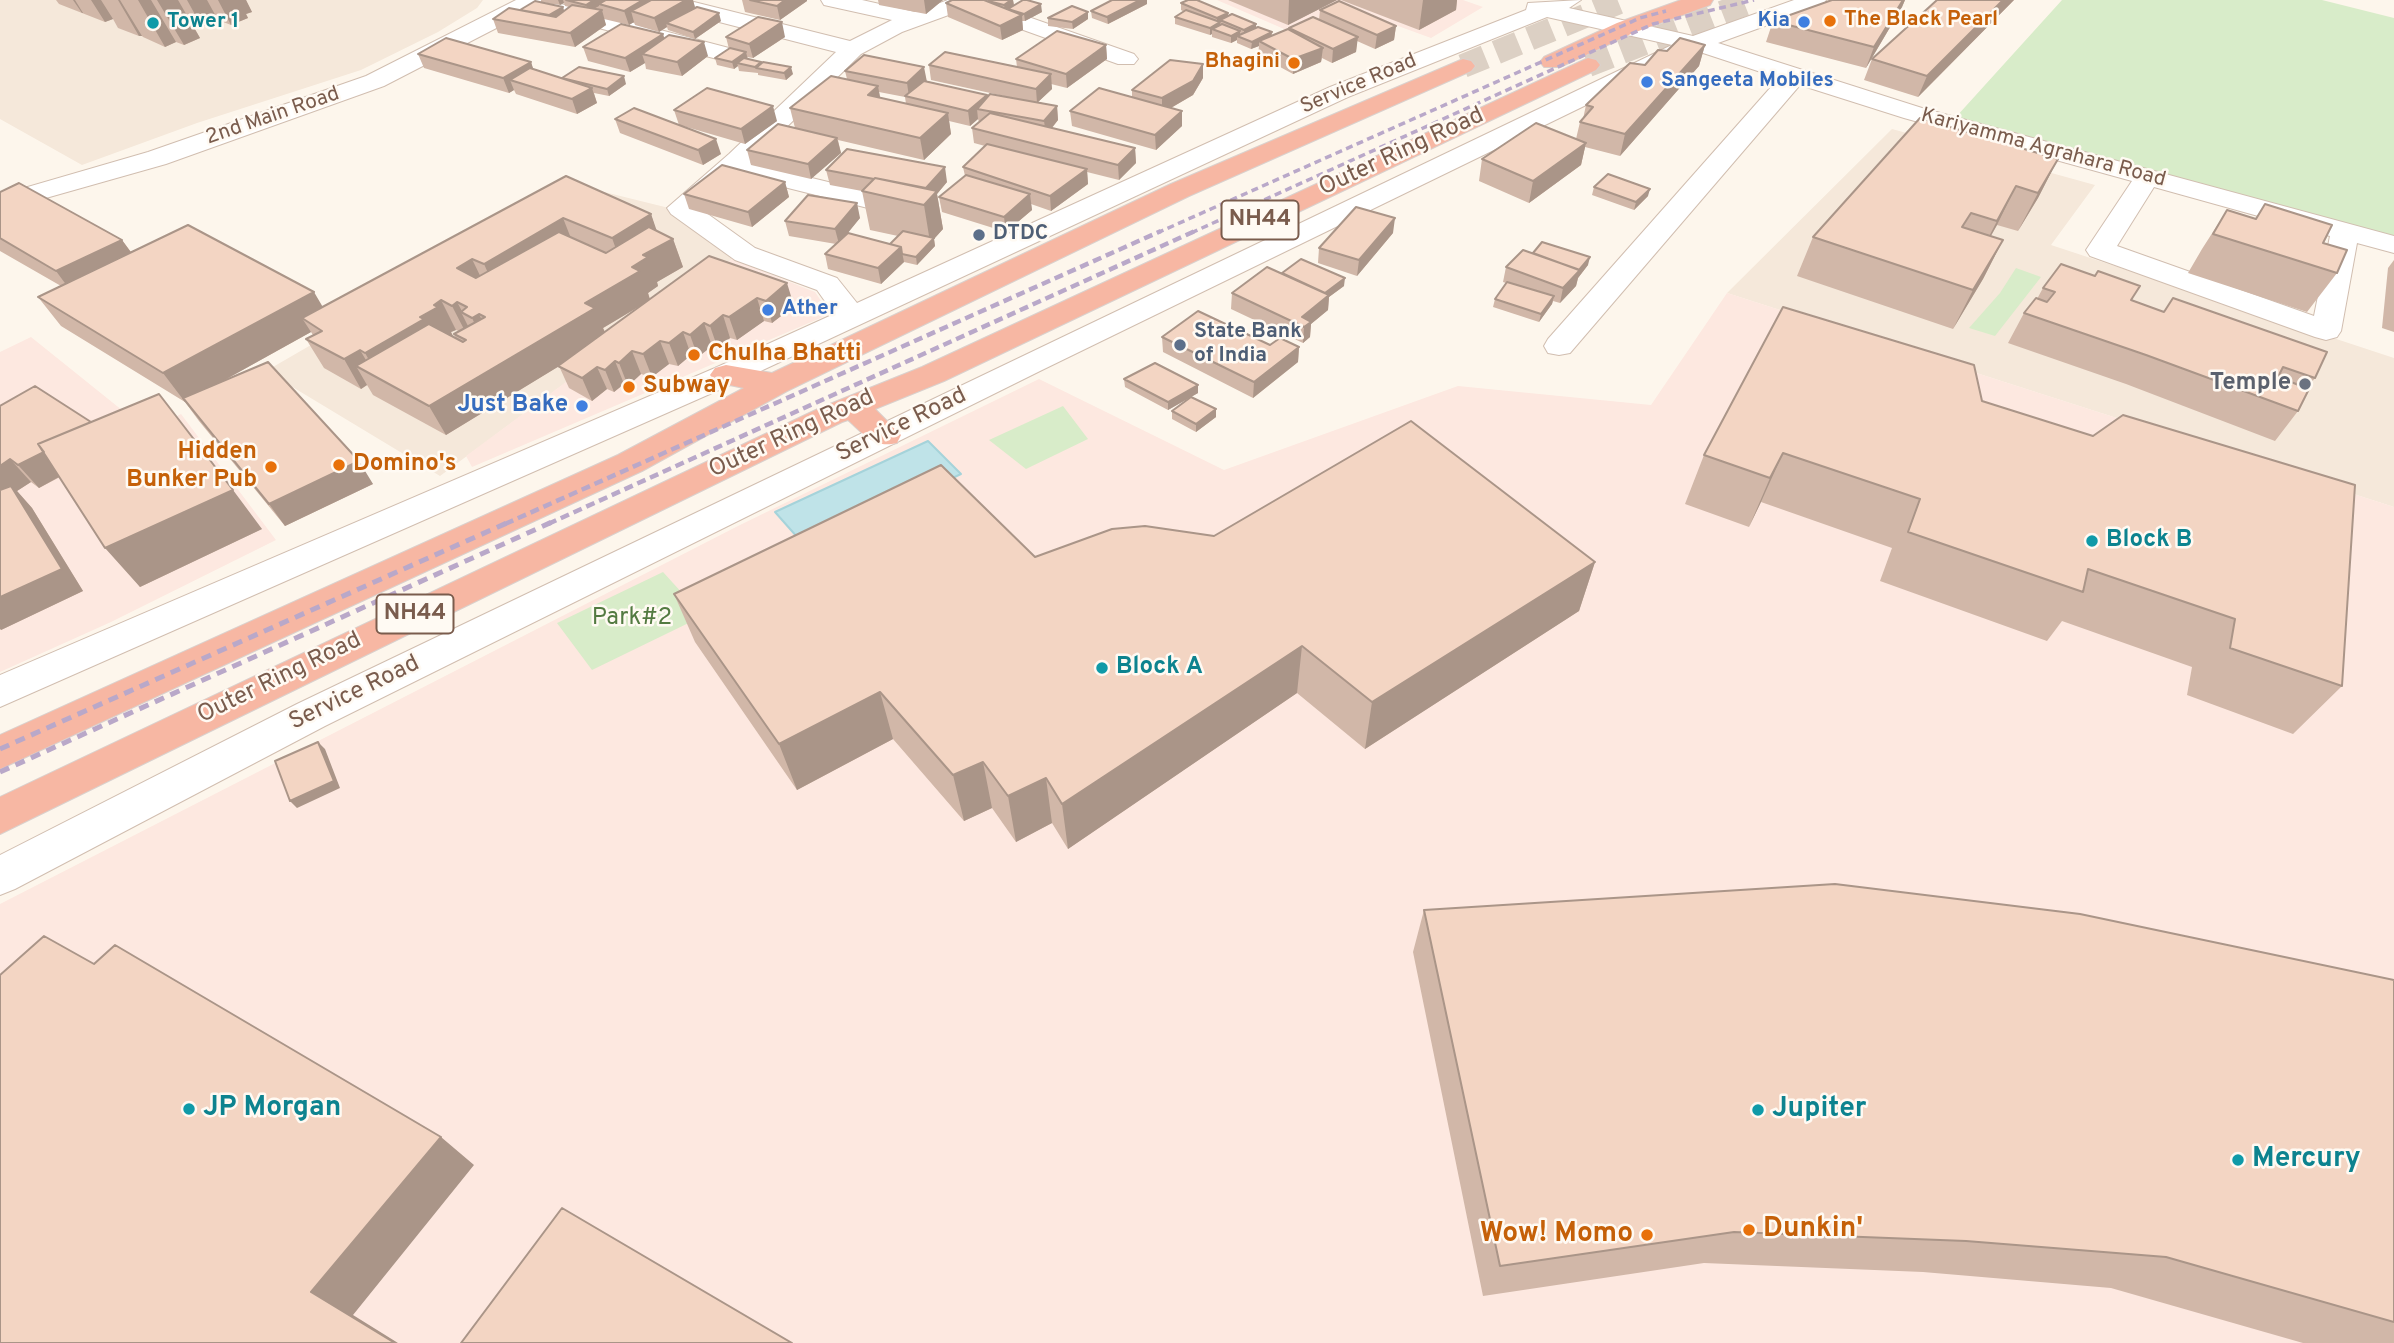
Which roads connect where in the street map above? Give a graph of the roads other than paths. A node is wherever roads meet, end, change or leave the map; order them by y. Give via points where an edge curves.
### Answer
1 (661, 0) edge
2 (832, 0) edge
3 (1513, 0) edge
4 (1570, 0) edge
5 (1702, 0) edge
6 (1815, 0) edge
7 (530, 1) edge
8 (965, 1) edge
9 (1542, 10) junction
10 (918, 19) junction
11 (1625, 28) junction
12 (628, 29) junction
13 (1695, 43) junction
14 (598, 48) edge
15 (853, 49) junction
16 (721, 52) edge
17 (1126, 60) dead end
18 (1588, 65) tunnel mouth
19 (1463, 66) tunnel mouth
20 (1796, 74) junction
21 (811, 90) junction
22 (838, 95) edge
23 (731, 166) junction
24 (2147, 178) junction
25 (0, 203) edge
26 (884, 204) edge
27 (2345, 232) junction
28 (2394, 245) edge
29 (853, 318) junction
30 (1559, 346) dead end
31 (726, 375) junction
32 (776, 384) junction
33 (841, 410) junction
34 (885, 435) junction
35 (0, 692) edge
36 (0, 753) edge
37 (0, 816) edge
38 (0, 876) edge

1 - 15 street
2 - 10 street
3 - 9 street, Kariyamma Agrahara Road
4 - 9 street, Service Road
5 - 11 highway
6 - 13 street, Service Road
7 - 12 street
7 - 25 street, 2nd Main Road via 375,81 157,158
8 - 10 street
8 - 17 street
9 - 11 street, Kariyamma Agrahara Road
9 - 29 street, Service Road via 1339,92
10 - 15 street
11 - 13 street, Kariyamma Agrahara Road
11 - 33 highway via 1000,314 898,367
12 - 14 street
12 - 16 street
13 - 20 street, Kariyamma Agrahara Road
13 - 34 street, Service Road
15 - 21 street
18 - 33 highway, Outer Ring Road / NH44 via 933,374
19 - 32 highway, Outer Ring Road / NH44 via 1180,190
20 - 24 street, Kariyamma Agrahara Road via 1913,113
20 - 30 street
21 - 22 street
21 - 23 street
23 - 26 street
23 - 29 street via 681,208 745,254 827,284
24 - 27 street, Kariyamma Agrahara Road
24 - 27 street via 2100,250 2326,331
27 - 28 street, Kariyamma Agrahara Road
29 - 31 street, Service Road
31 - 32 highway
31 - 35 street, Service Road
32 - 36 highway, Outer Ring Road / NH44 via 630,463
33 - 34 highway
33 - 37 highway, Outer Ring Road / NH44
34 - 38 street, Service Road via 312,715

